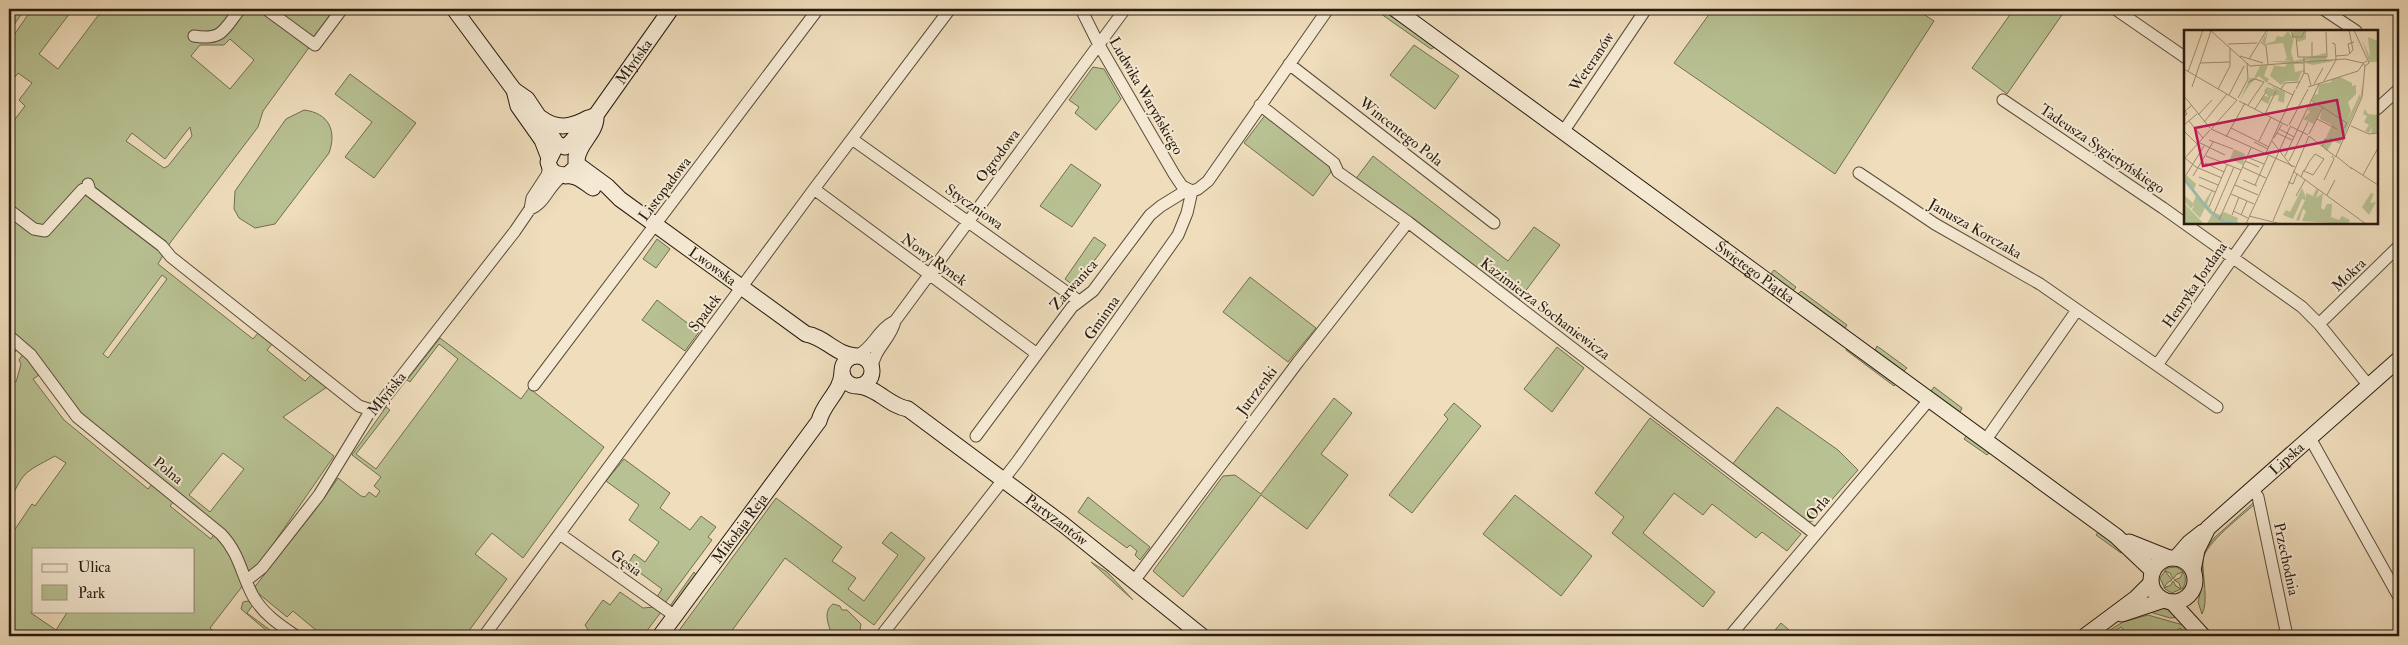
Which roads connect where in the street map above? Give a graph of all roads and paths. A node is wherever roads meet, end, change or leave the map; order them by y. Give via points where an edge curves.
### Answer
1 (240, 9) edge
2 (266, 9) edge
3 (342, 9) edge
4 (454, 9) edge
5 (671, 9) edge
6 (818, 9) edge
7 (950, 9) edge
8 (1081, 9) edge
9 (1125, 9) edge
10 (1328, 9) edge
11 (1395, 9) edge
12 (1646, 9) edge
13 (2115, 9) edge
14 (2323, 9) edge
15 (2354, 30) edge
16 (194, 36) dead end
17 (1099, 45) junction
18 (2184, 57) edge
19 (1289, 64) junction
20 (2399, 89) edge
21 (514, 90) junction
22 (2004, 100) dead end
23 (1260, 105) junction
24 (2378, 109) edge
25 (537, 114) junction
26 (592, 116) junction
27 (1563, 132) junction
28 (852, 139) junction
29 (562, 148) junction
30 (549, 162) junction
31 (577, 162) junction
32 (1859, 173) dead end
33 (565, 176) junction
34 (814, 189) junction
35 (1189, 190) junction
36 (620, 199) junction
37 (530, 209) junction
38 (9, 210) edge
39 (968, 221) junction
40 (1408, 222) junction
41 (1494, 223) dead end
42 (2184, 224) edge
43 (2185, 224) edge
44 (2257, 224) edge
45 (657, 225) junction
46 (2399, 246) edge
47 (2232, 259) junction
48 (929, 274) junction
49 (742, 287) junction
50 (1079, 301) junction
51 (2077, 310) junction
52 (895, 321) junction
53 (2319, 324) junction
54 (806, 334) junction
55 (9, 336) edge
56 (1037, 354) junction
57 (856, 356) junction
58 (2399, 359) edge
59 (2157, 365) junction
60 (872, 370) junction
61 (842, 372) junction
62 (534, 386) dead end
63 (2369, 386) junction
64 (858, 387) junction
65 (1930, 400) junction
66 (2217, 407) dead end
67 (908, 409) junction
68 (371, 410) junction
69 (819, 421) junction
70 (976, 436) dead end
71 (2310, 438) junction
72 (1986, 441) junction
73 (1004, 479) junction
74 (2252, 489) junction
75 (2208, 528) junction
76 (560, 534) junction
77 (1815, 534) junction
78 (2116, 536) junction
79 (2172, 558) junction
80 (2193, 570) junction
81 (2152, 577) junction
82 (247, 580) junction
83 (1134, 581) junction
84 (2190, 594) junction
85 (2399, 597) edge
86 (2168, 601) junction
87 (674, 616) junction
88 (2111, 618) junction
89 (296, 636) edge
90 (484, 636) edge
91 (660, 636) edge
92 (882, 636) edge
93 (1202, 636) edge
94 (1730, 636) edge
95 (2085, 636) edge
96 (2203, 636) edge
97 (2287, 636) edge

1 - 16 street via 219,36
2 - 3 street via 314,45
4 - 21 main road
5 - 26 main road, Młyńska
6 - 45 street, Listopadowa
7 - 28 street, Spadek
8 - 17 street, Ludwika Waryńskiego
9 - 17 street, Ogrodowa
10 - 19 street
11 - 27 main road, Świętego Piątka
12 - 27 street, Weteranów
13 - 18 street
14 - 15 street
17 - 35 street, Ludwika Waryńskiego via 1174,174
17 - 39 street, Ogrodowa
19 - 23 street
19 - 41 street, Wincentego Pola
20 - 24 street
21 - 25 main road via 527,99
21 - 30 main road via 518,106 548,151
22 - 42 street, Tadeusza Sygietyńskiego
23 - 35 street via 1208,181 1198,189
23 - 40 street, Kazimierza Sochaniewicza via 1334,163 1338,172
25 - 26 main road via 550,124 561,127
25 - 29 main road
26 - 29 main road, Młyńska
26 - 31 main road, Młyńska via 596,125 580,149
27 - 65 main road, Świętego Piątka
28 - 34 street, Spadek
28 - 39 street, Styczniowa
29 - 30 main road via 552,152
29 - 31 main road via 572,151
30 - 33 main road via 554,173
30 - 37 street, Młyńska via 547,175 532,198
31 - 33 main road via 574,170
31 - 36 main road, Lwowska
32 - 51 street, Janusza Korczaka via 1935,224 2028,276
33 - 36 main road, Lwowska
33 - 37 street, Młyńska via 556,181 540,203
34 - 48 street, Nowy Rynek
34 - 49 street, Spadek
35 - 50 street, Zarwanica via 1158,208 1140,227 1094,291
35 - 73 street, Gminna via 1189,206 1178,235
36 - 45 main road, Lwowska
37 - 68 street, Młyńska via 392,389
38 - 68 street via 34,229 46,231 88,186 162,246 171,257 360,406
39 - 48 street, Ogrodowa
39 - 50 street, Styczniowa
40 - 77 street, Kazimierza Sochaniewicza
40 - 83 street, Jutrzenki
43 - 47 street, Tadeusza Sygietyńskiego
44 - 47 street, Henryka Jordana
45 - 49 main road, Lwowska
45 - 62 street, Listopadowa
46 - 53 street, Mokra
47 - 53 street, Tadeusza Sygietyńskiego via 2302,307
47 - 59 street, Henryka Jordana
48 - 52 street, Ogrodowa
48 - 56 street, Nowy Rynek
49 - 54 main road, Lwowska
49 - 76 street, Spadek
50 - 56 street, Zarwanica
51 - 59 street, Janusza Korczaka
51 - 72 street
52 - 57 street, Ogrodowa
52 - 60 street, Ogrodowa via 874,356
53 - 63 street, Tadeusza Sygietyńskiego
54 - 57 main road, Lwowska via 820,338 842,353
54 - 61 main road, Lwowska
55 - 82 street, Polna via 31,355 77,417 221,534 239,558
56 - 70 street, Zarwanica
57 - 60 main road via 867,359
57 - 61 main road via 845,361
58 - 63 main road, Lipska
59 - 66 street, Janusza Korczaka
60 - 64 main road via 867,383
60 - 67 main road, Partyzantów
61 - 64 main road via 848,384
61 - 69 main road, Mikołaja Reja via 840,385
63 - 71 main road, Lipska
64 - 67 main road, Partyzantów via 872,389
64 - 69 main road, Mikołaja Reja via 849,391 828,416
65 - 72 main road, Świętego Piątka
65 - 77 street, Orla
67 - 73 main road, Partyzantów
68 - 82 street, Młyńska via 319,495 262,568
69 - 87 main road, Mikołaja Reja
71 - 74 main road, Lipska
71 - 85 street
72 - 78 main road, Świętego Piątka
73 - 83 main road, Partyzantów
73 - 92 street, Gminna
74 - 75 main road, Lipska
74 - 97 street, Przechodnia via 2258,497
75 - 79 main road
75 - 80 main road, Lipska via 2197,550
76 - 87 street, Gęsia
76 - 90 street, Spadek
77 - 94 street, Orla
78 - 79 main road, Świętego Piątka
78 - 81 main road, Świętego Piątka
79 - 80 main road via 2186,562
79 - 81 main road via 2158,564
80 - 84 main road via 2195,584
81 - 86 main road via 2156,593
81 - 88 main road
82 - 89 street, Polna via 263,610
83 - 93 main road, Partyzantów
84 - 86 main road via 2180,601
84 - 96 main road
86 - 88 main road
86 - 96 main road
87 - 91 main road, Mikołaja Reja
88 - 95 main road

